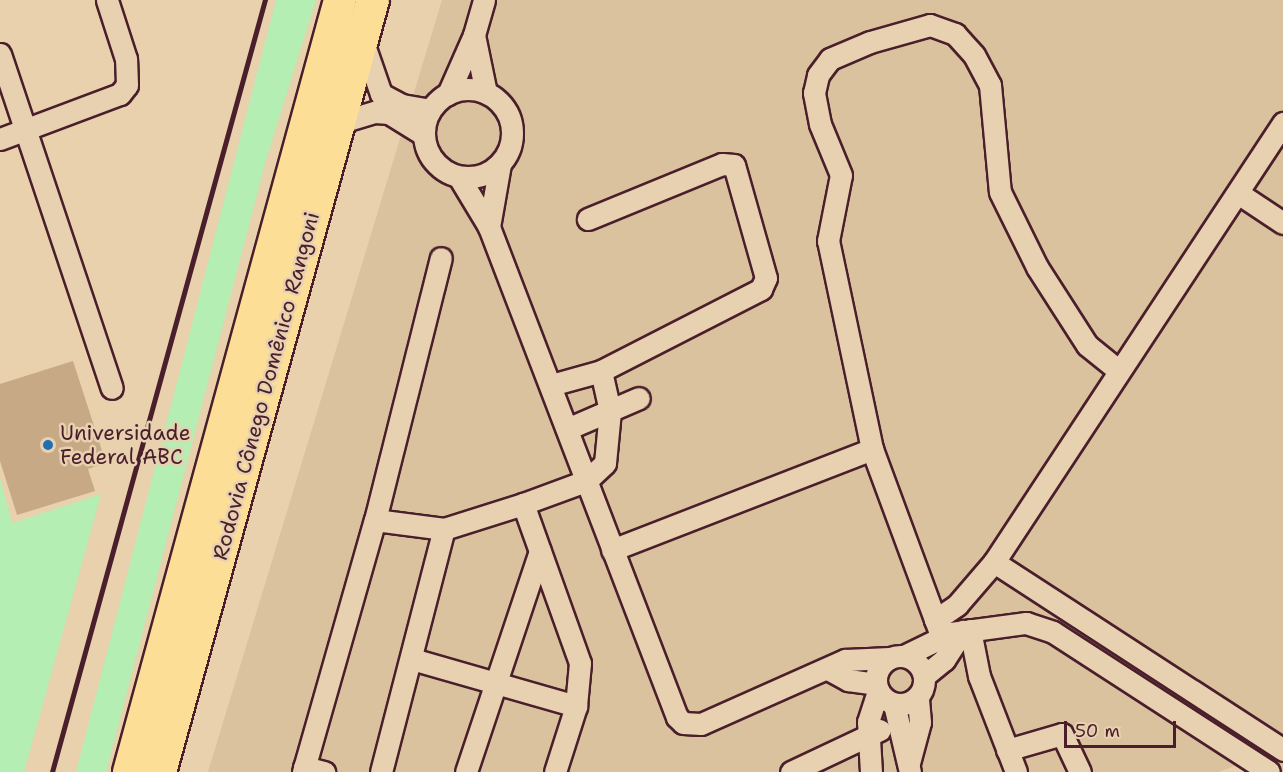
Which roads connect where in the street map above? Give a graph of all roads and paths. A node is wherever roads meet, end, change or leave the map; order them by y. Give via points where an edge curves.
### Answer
1 (107, 0) edge
2 (340, 0) edge
3 (373, 0) edge
4 (484, 0) edge
5 (474, 35) junction
6 (362, 40) junction
7 (0, 54) edge
8 (486, 93) junction
9 (448, 94) junction
10 (430, 110) junction
11 (339, 123) junction
12 (1283, 123) edge
13 (26, 131) junction
14 (423, 134) junction
15 (0, 139) edge
16 (500, 164) junction
17 (459, 177) junction
18 (1238, 193) junction
19 (588, 219) dead end
20 (1283, 223) edge
21 (489, 227) junction
22 (441, 258) dead end
23 (1118, 370) junction
24 (601, 371) junction
25 (551, 385) junction
26 (112, 388) dead end
27 (639, 398) dead end
28 (610, 411) junction
29 (567, 429) junction
30 (872, 449) junction
31 (586, 480) junction
32 (523, 504) junction
33 (375, 520) junction
34 (444, 529) junction
35 (612, 550) junction
36 (540, 552) junction
37 (993, 562) junction
38 (192, 601) junction
39 (938, 628) junction
40 (967, 631) junction
41 (897, 657) junction
42 (412, 659) junction
43 (828, 669) junction
44 (924, 676) junction
45 (493, 682) junction
46 (884, 695) junction
47 (918, 697) junction
48 (576, 706) junction
49 (873, 736) junction
50 (1007, 750) junction
51 (1283, 750) edge
52 (910, 768) edge
53 (310, 770) edge
54 (129, 772) edge
55 (160, 772) edge
56 (381, 772) edge
57 (466, 772) edge
58 (555, 772) edge
59 (791, 772) edge
60 (872, 772) edge
61 (1016, 772) edge
62 (1080, 772) edge
63 (1269, 772) edge

1 - 13 street via 126,59 127,85 120,94
2 - 38 highway, Rodovia Cônego Domênico Rangoni
3 - 6 highway, Rodovia Cônego Domênico Rangoni
4 - 5 street
5 - 8 street
5 - 9 street
6 - 10 street via 381,94 402,105
6 - 11 highway, Rodovia Cônego Domênico Rangoni
7 - 13 street
8 - 9 street via 467,89
8 - 16 street via 503,106 512,125 511,146
9 - 10 street
10 - 14 street
11 - 14 street via 375,112 389,113
11 - 38 highway, Rodovia Cônego Domênico Rangoni
12 - 18 street
13 - 15 street
13 - 26 street
14 - 17 street via 434,162
16 - 17 street via 477,177
16 - 21 street
17 - 21 street
18 - 20 street
18 - 23 street
19 - 24 street via 722,165 734,165 766,278 761,289
21 - 25 street
22 - 33 street
23 - 30 street via 1087,345 1037,267 1000,192 990,85 974,55 956,34 930,25 870,42 830,59 818,75 814,93 820,124 840,175 828,242
23 - 37 street
24 - 25 street
24 - 28 street
25 - 29 street
27 - 28 street
28 - 29 street
28 - 31 street via 605,463
29 - 31 street
30 - 35 street
30 - 39 street
31 - 32 street
31 - 35 street
32 - 34 street
32 - 36 street
33 - 34 street
33 - 53 street
34 - 42 street
35 - 43 street via 683,723 700,724
36 - 45 street
36 - 48 street via 580,663
37 - 39 street
37 - 51 street
38 - 54 highway, Rodovia Cônego Domênico Rangoni
38 - 55 highway, Rodovia Cônego Domênico Rangoni
39 - 40 street
39 - 41 street
40 - 44 street via 944,660
40 - 50 street
40 - 63 street via 1026,624 1053,632
41 - 43 street via 855,657
41 - 44 street via 917,663
41 - 46 street via 876,673
42 - 45 street
42 - 56 street
43 - 46 street
44 - 47 street
45 - 48 street
45 - 57 street
46 - 47 street via 907,704
46 - 49 street
46 - 52 street
47 - 52 street via 920,722
48 - 58 street
49 - 59 street
49 - 60 street
50 - 61 street
50 - 62 street via 1062,734

